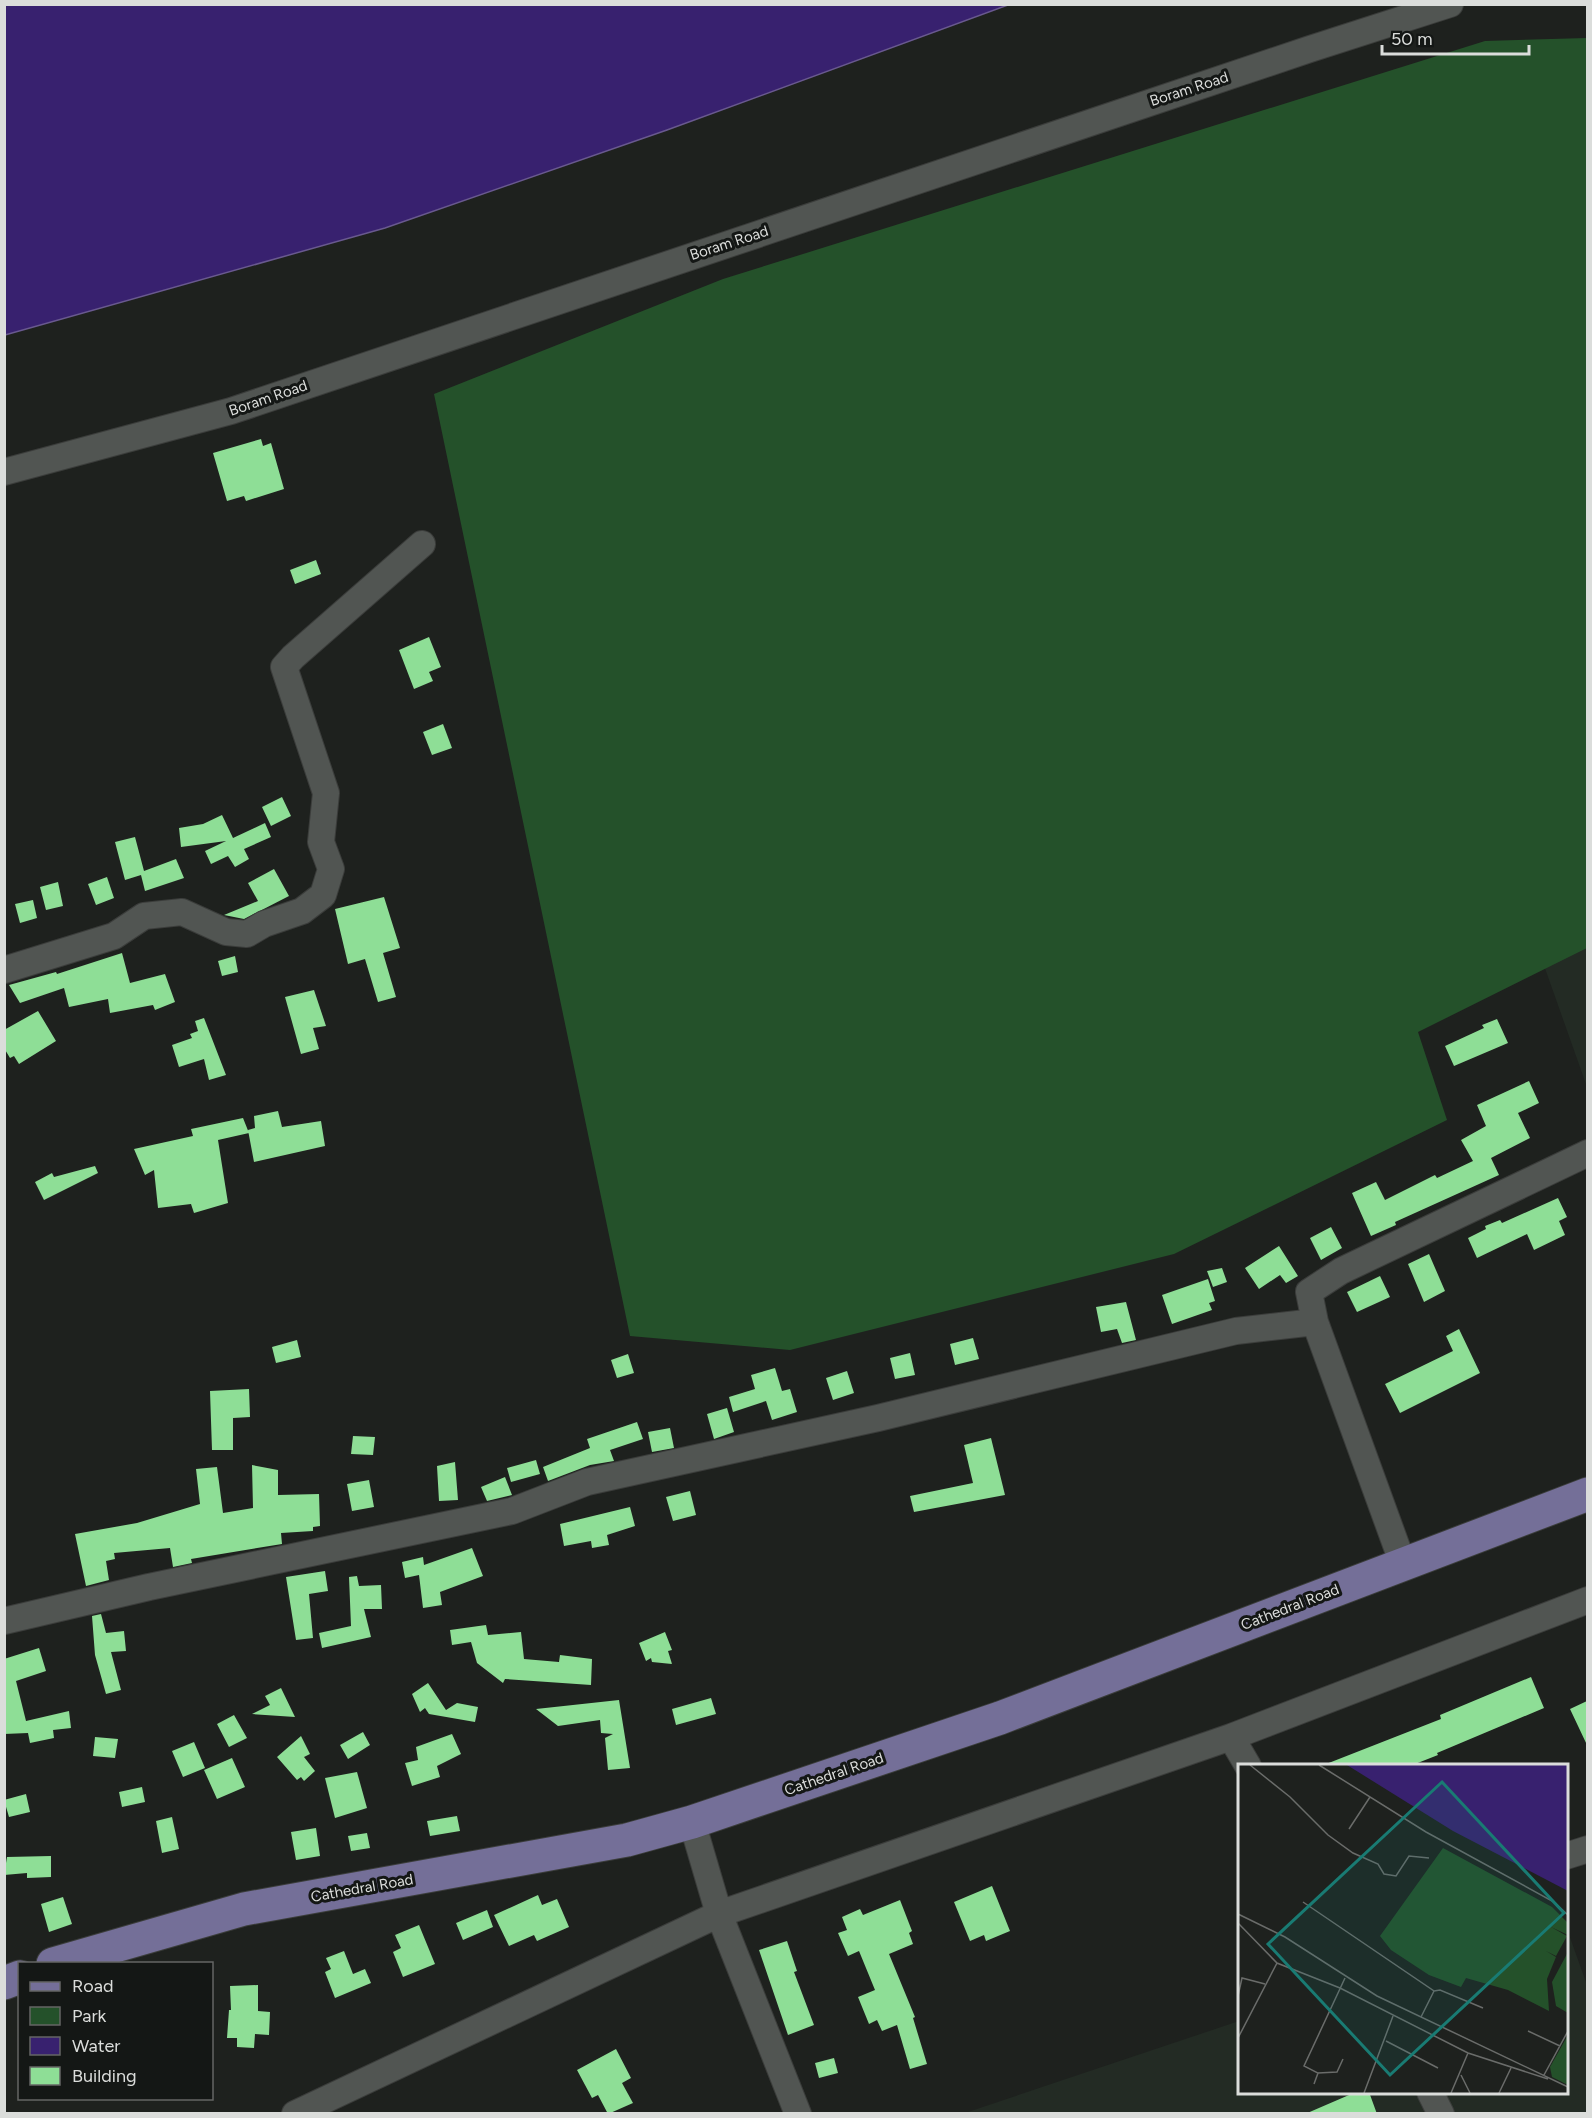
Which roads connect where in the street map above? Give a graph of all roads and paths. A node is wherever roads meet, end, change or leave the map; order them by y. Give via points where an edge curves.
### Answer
1 (1450, 4) edge
2 (4, 471) edge
3 (422, 544) dead end
4 (4, 970) edge
5 (1587, 1153) edge
6 (1315, 1322) junction
7 (1587, 1494) edge
8 (1403, 1564) junction
9 (1587, 1600) edge
10 (4, 1621) edge
11 (1231, 1737) junction
12 (1247, 1764) edge
13 (692, 1822) junction
14 (1587, 1849) edge
15 (1568, 1855) edge
16 (719, 1914) junction
17 (61, 1962) edge
18 (1431, 2094) edge
19 (295, 2114) edge
20 (798, 2114) edge
21 (1441, 2114) edge

1 - 2 street, Boram Road via 231,411
3 - 4 street via 284,668 326,793 321,842 331,869 323,895 302,911 247,934 226,932 182,912 144,916 114,936
5 - 6 street via 1341,1271 1309,1292
6 - 8 street
6 - 10 street via 1236,1331 878,1418 586,1482 512,1511
7 - 8 main road, Cathedral Road
8 - 13 main road, Cathedral Road via 1000,1718
9 - 11 street
11 - 12 street
11 - 16 street
13 - 16 street
13 - 17 main road, Cathedral Road via 627,1840 244,1909
14 - 15 street
16 - 19 street
16 - 20 street
18 - 21 street

